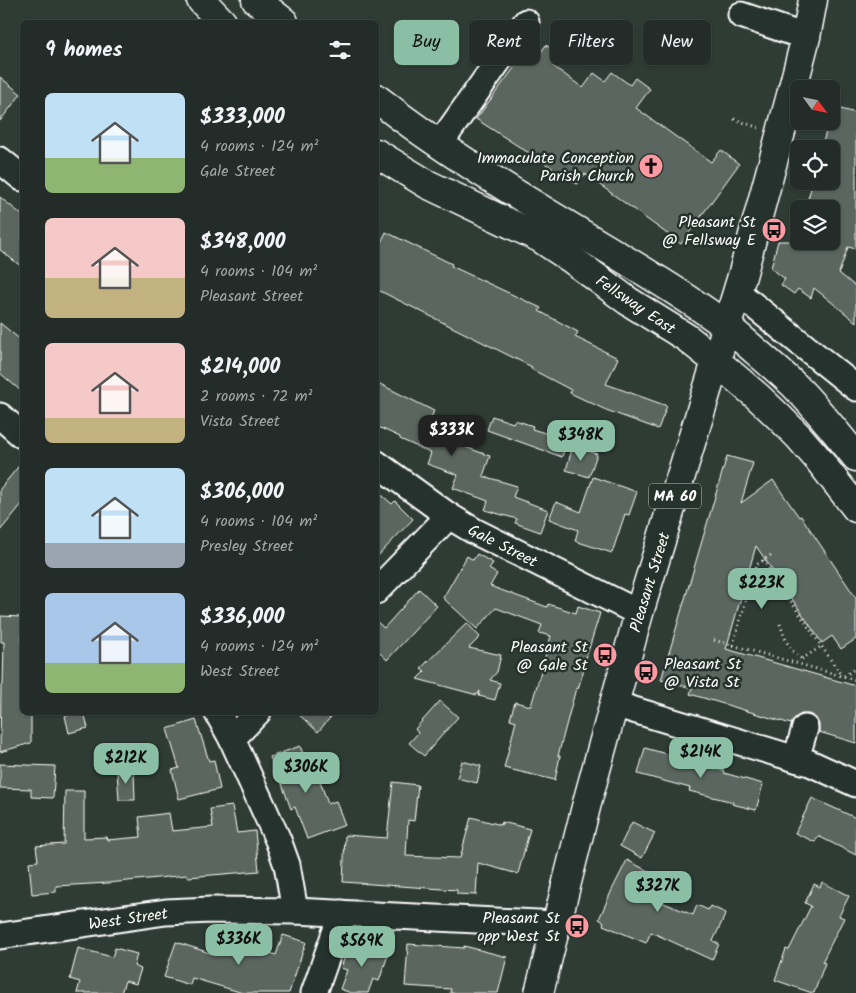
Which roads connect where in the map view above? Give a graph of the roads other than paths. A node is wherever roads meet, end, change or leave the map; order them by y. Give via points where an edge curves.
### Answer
1 (201, 0) edge
2 (256, 0) edge
3 (277, 0) edge
4 (814, 0) edge
5 (742, 15) dead end
6 (220, 20) edge
7 (281, 20) edge
8 (292, 20) edge
9 (806, 37) junction
10 (496, 65) edge
11 (379, 100) edge
12 (439, 145) junction
13 (379, 156) edge
14 (0, 160) edge
15 (20, 176) edge
16 (737, 292) junction
17 (726, 326) junction
18 (716, 361) junction
19 (856, 388) edge
20 (0, 416) edge
21 (20, 433) edge
22 (856, 456) edge
23 (379, 465) edge
24 (856, 508) edge
25 (450, 516) junction
26 (379, 588) edge
27 (640, 613) junction
28 (614, 704) junction
29 (219, 715) edge
30 (255, 715) edge
31 (805, 728) dead end
32 (232, 739) junction
33 (796, 758) junction
34 (856, 784) edge
35 (295, 911) junction
36 (342, 913) junction
37 (556, 925) junction
38 (0, 936) edge
39 (314, 993) edge
40 (539, 993) edge

1 - 6 main road
2 - 7 main road
3 - 8 main road
4 - 9 main road, Pleasant Street / MA 60
5 - 9 street
9 - 16 main road, Pleasant Street / MA 60
10 - 12 street
11 - 12 main road, Fellsway East
12 - 17 main road, Fellsway East
13 - 18 main road, Fellsway East via 427,184 540,238
14 - 15 street
16 - 17 main road, Pleasant Street / MA 60
16 - 19 street
17 - 18 main road, Pleasant Street / MA 60
17 - 22 main road, Fellsway East via 795,387
18 - 24 main road, Fellsway East via 799,437
18 - 27 main road, Pleasant Street / MA 60
20 - 21 street
23 - 25 street, Gale Street
25 - 26 street
25 - 27 street, Gale Street
27 - 28 main road, Pleasant Street / MA 60
28 - 33 street
28 - 37 main road, Pleasant Street / MA 60
29 - 32 street
30 - 32 street
31 - 33 street
32 - 35 street via 283,854
33 - 34 street
35 - 36 street, West Street
35 - 38 street, West Street via 166,912
36 - 37 street, West Street
36 - 39 street
37 - 40 main road, Pleasant Street / MA 60

